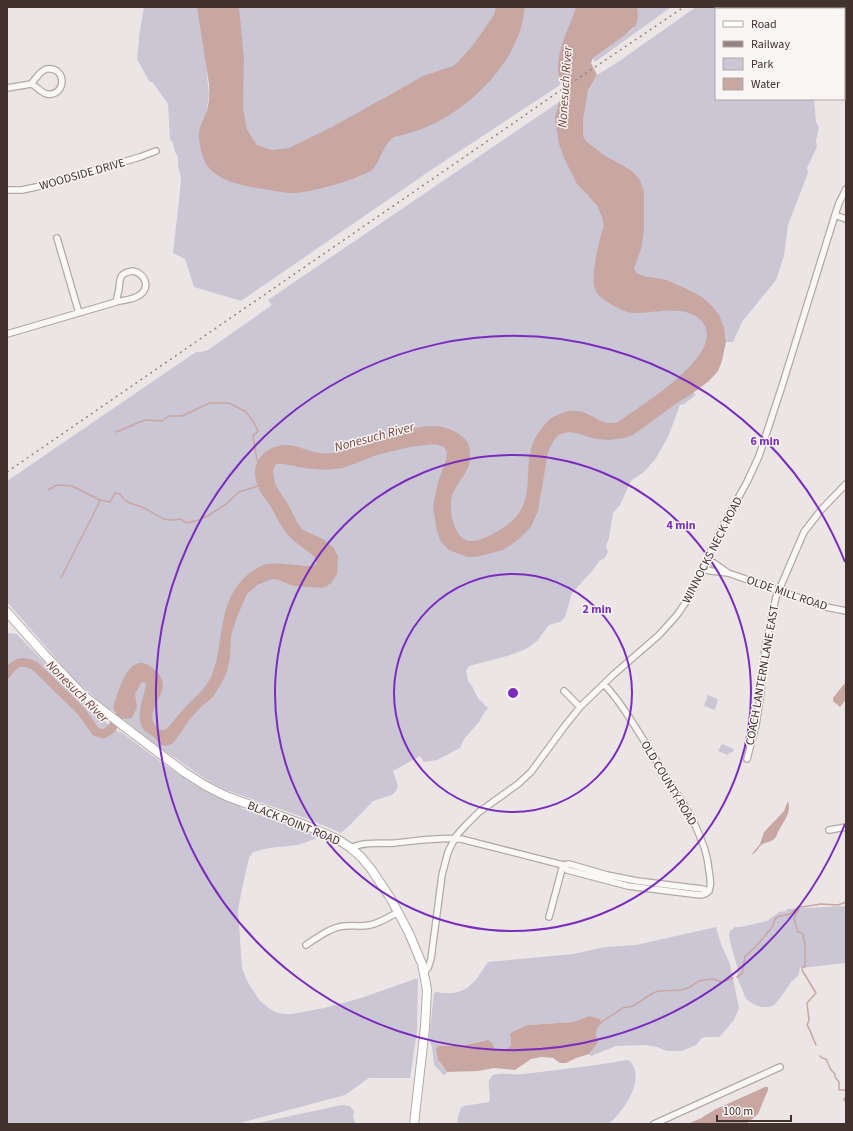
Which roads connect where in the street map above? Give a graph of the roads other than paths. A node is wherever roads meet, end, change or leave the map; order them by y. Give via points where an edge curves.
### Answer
1 (31, 84) junction
2 (7, 88) edge
3 (156, 151) dead end
4 (846, 189) edge
5 (7, 190) edge
6 (835, 215) junction
7 (846, 219) edge
8 (57, 238) dead end
9 (116, 302) junction
10 (79, 313) junction
11 (7, 334) edge
12 (846, 484) edge
13 (707, 560) junction
14 (703, 569) junction
15 (728, 573) junction
16 (779, 591) junction
17 (846, 611) edge
18 (7, 612) edge
19 (604, 684) junction
20 (564, 691) dead end
21 (580, 707) junction
22 (747, 759) dead end
23 (846, 827) edge
24 (829, 830) dead end
25 (455, 838) junction
26 (351, 848) junction
27 (562, 865) junction
28 (398, 912) junction
29 (549, 917) dead end
30 (306, 945) dead end
31 (424, 972) junction
32 (780, 1067) dead end
33 (414, 1124) edge
34 (654, 1124) edge

1 - 1 street via 45,93 52,94 60,89 62,79 56,71 48,69 42,71
1 - 2 street
3 - 5 street, WOODSIDE DRIVE via 36,187
4 - 6 street, WINNOCKS NECK ROAD
6 - 7 street
6 - 13 street, WINNOCKS NECK ROAD via 758,456
8 - 10 street
9 - 9 street via 141,294 145,289 145,280 142,276 133,271 126,272 119,281
9 - 10 street
10 - 11 street
12 - 16 street, COACH LANTERN LANE EAST via 804,532
13 - 14 street, WINNOCKS NECK ROAD
13 - 15 street, OLDE MILL ROAD
14 - 15 street, OLDE MILL ROAD
14 - 19 street, WINNOCKS NECK ROAD via 690,596 674,619
15 - 16 street, OLDE MILL ROAD
16 - 17 street, OLDE MILL ROAD
16 - 22 street, COACH LANTERN LANE EAST via 765,648 756,725
18 - 26 main road, BLACK POINT ROAD via 80,691 184,772 206,786 321,832
19 - 21 street, WINNOCKS NECK ROAD
19 - 27 street, OLD COUNTY ROAD via 630,718 696,827 708,862 710,889 709,892 637,881 569,864
20 - 21 street
21 - 25 street, WINNOCKS NECK ROAD via 531,772 473,817
23 - 24 street
25 - 26 street, OLD COUNTY ROAD via 357,845
25 - 27 street, OLD COUNTY ROAD
25 - 31 street, WINNOCKS NECK ROAD via 442,875 431,959
26 - 28 main road, BLACK POINT ROAD via 371,869
27 - 29 street
28 - 30 street via 372,924 336,928
28 - 31 main road, BLACK POINT ROAD
31 - 33 main road, BLACK POINT ROAD via 427,990 426,1011
32 - 34 street

